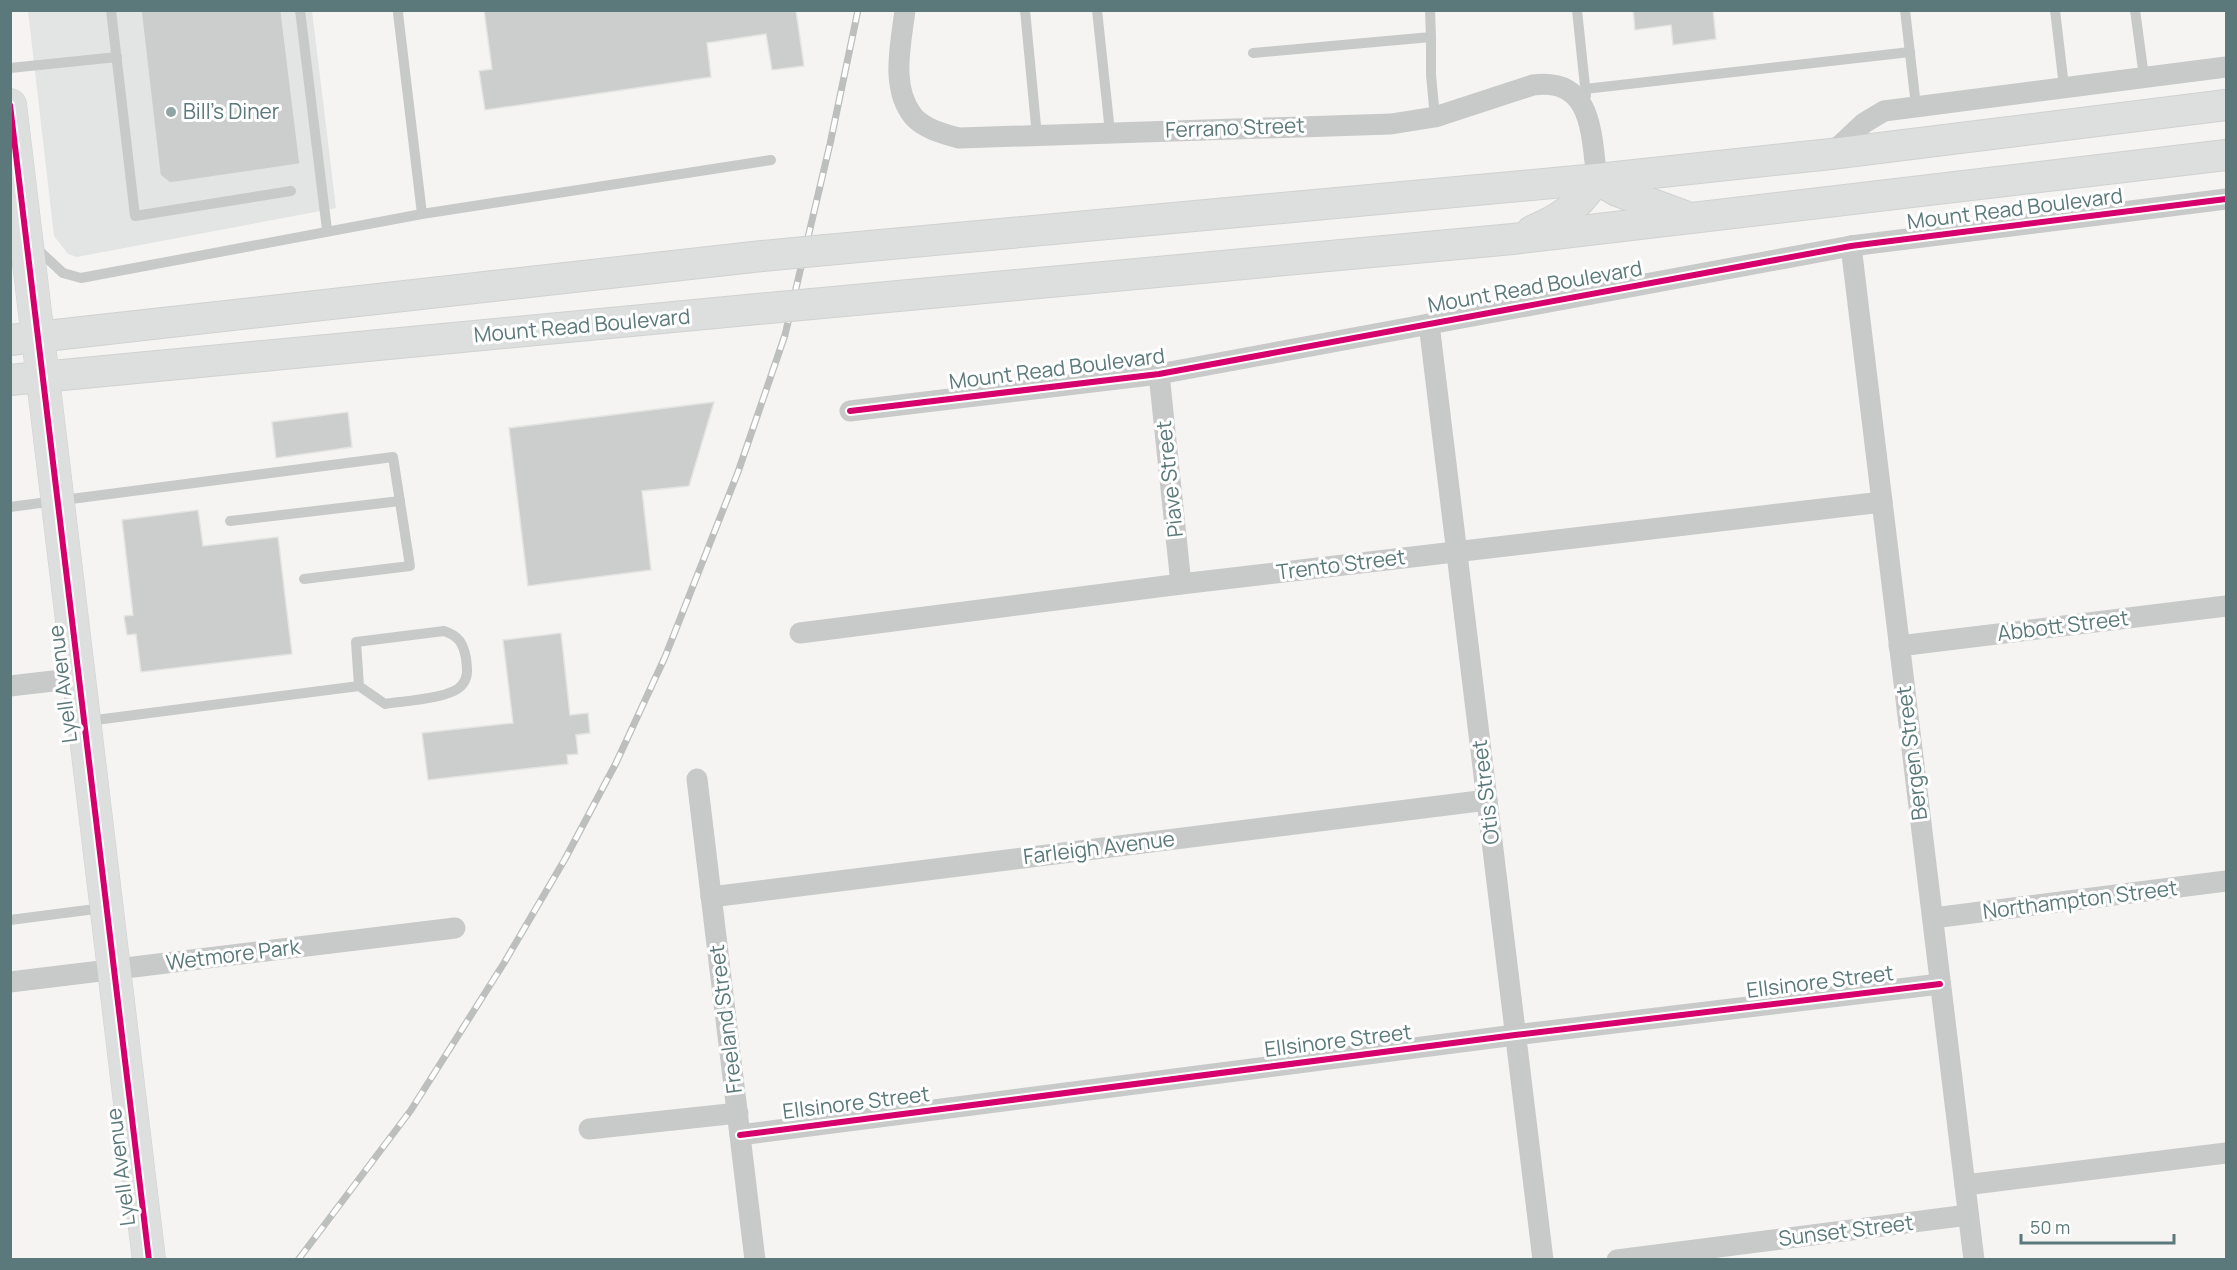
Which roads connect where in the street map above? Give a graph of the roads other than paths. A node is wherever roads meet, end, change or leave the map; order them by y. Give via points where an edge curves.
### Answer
1 (111, 10) edge
2 (300, 10) edge
3 (399, 10) edge
4 (905, 10) edge
5 (1024, 10) edge
6 (1097, 10) edge
7 (1430, 10) edge
8 (1577, 10) edge
9 (1905, 10) edge
10 (2055, 10) edge
11 (2134, 10) edge
12 (1431, 37) junction
13 (1910, 52) junction
14 (1253, 53) dead end
15 (117, 57) junction
16 (2226, 67) edge
17 (10, 68) edge
18 (2144, 77) junction
19 (2064, 87) junction
20 (1585, 89) junction
21 (10, 105) edge
22 (2226, 105) edge
23 (1916, 106) junction
24 (1588, 114) junction
25 (1435, 117) junction
26 (1110, 132) junction
27 (1037, 136) junction
28 (1831, 154) junction
29 (2226, 155) edge
30 (771, 160) dead end
31 (1597, 179) junction
32 (291, 190) dead end
33 (2226, 199) edge
34 (422, 214) junction
35 (1691, 218) junction
36 (327, 230) junction
37 (27, 238) junction
38 (1513, 239) junction
39 (1851, 246) junction
40 (1429, 324) junction
41 (24, 338) edge
42 (1159, 374) junction
43 (43, 377) junction
44 (10, 380) edge
45 (850, 411) dead end
46 (58, 500) junction
47 (400, 501) junction
48 (1882, 502) junction
49 (10, 507) edge
50 (230, 521) dead end
51 (1457, 552) junction
52 (304, 579) dead end
53 (1181, 584) junction
54 (2226, 606) edge
55 (800, 633) dead end
56 (1899, 646) junction
57 (79, 678) junction
58 (10, 686) edge
59 (359, 686) junction
60 (84, 721) junction
61 (697, 779) dead end
62 (1487, 800) junction
63 (2226, 881) edge
64 (711, 897) junction
65 (106, 908) junction
66 (1933, 918) junction
67 (10, 920) edge
68 (455, 928) dead end
69 (114, 969) junction
70 (10, 982) edge
71 (1940, 984) junction
72 (1515, 1035) junction
73 (738, 1113) junction
74 (589, 1129) dead end
75 (740, 1135) junction
76 (2226, 1153) edge
77 (1965, 1185) junction
78 (1968, 1215) junction
79 (149, 1260) edge
80 (755, 1260) edge
81 (1543, 1260) edge
82 (1617, 1260) edge
83 (1974, 1260) edge

1 - 15 lane
2 - 36 lane
3 - 34 lane
4 - 27 street, Ferrano Street via 900,91 914,117 934,131 960,138
5 - 27 lane
6 - 26 lane
7 - 12 lane
8 - 20 lane
9 - 13 lane
10 - 19 lane
11 - 18 lane
12 - 14 lane
12 - 25 lane
13 - 20 lane
13 - 23 lane
15 - 17 lane
15 - 32 lane via 135,216
16 - 18 street
18 - 19 street
19 - 23 street
20 - 24 lane
21 - 37 main road, Lyell Avenue
22 - 28 main road
23 - 28 street via 1873,116
24 - 25 street, Ferrano Street via 1579,98 1563,87 1546,84
24 - 31 street
25 - 26 street, Ferrano Street via 1390,124
26 - 27 street, Ferrano Street
28 - 31 main road
29 - 35 main road, Mount Read Boulevard
30 - 34 lane
31 - 35 main road via 1617,191
31 - 38 main road via 1576,206 1554,221
31 - 41 main road, bridge via 762,256
33 - 39 street, Mount Read Boulevard
34 - 36 lane
35 - 38 main road, Mount Read Boulevard
36 - 37 lane via 81,278 63,273
37 - 41 main road, Lyell Avenue
38 - 43 main road, Mount Read Boulevard, bridge
39 - 40 street, Mount Read Boulevard
39 - 48 street, Bergen Street
40 - 42 street, Mount Read Boulevard
40 - 51 street, Otis Street
41 - 43 main road, Lyell Avenue
42 - 45 street, Mount Read Boulevard
42 - 53 street, Piave Street
43 - 44 main road, Mount Read Boulevard
43 - 46 main road, Lyell Avenue
46 - 47 lane via 393,457
46 - 49 lane
46 - 57 main road, Lyell Avenue
47 - 50 lane
47 - 52 lane via 410,566
48 - 51 street, Trento Street
48 - 56 street, Bergen Street
51 - 53 street, Trento Street
51 - 62 street, Otis Street
53 - 55 street, Trento Street
54 - 56 street, Abbott Street
56 - 66 street, Bergen Street
57 - 58 street
57 - 60 main road, Lyell Avenue
59 - 59 lane via 385,704 451,693 462,685 468,672 464,646 455,635 444,631 356,642
59 - 60 lane
60 - 65 main road, Lyell Avenue
61 - 64 street, Freeland Street
62 - 64 street, Farleigh Avenue
62 - 72 street, Otis Street
63 - 66 street, Northampton Street
64 - 73 street, Freeland Street
65 - 67 lane
65 - 69 main road, Lyell Avenue
66 - 71 street, Bergen Street
68 - 69 street, Wetmore Park
69 - 70 street, Wetmore Park
69 - 79 main road, Lyell Avenue
71 - 72 street, Ellsinore Street
71 - 77 street, Bergen Street
72 - 75 street, Ellsinore Street
72 - 81 street, Otis Street
73 - 74 street
73 - 75 street, Freeland Street
75 - 80 street, Freeland Street
76 - 77 street
77 - 78 street, Bergen Street
78 - 82 street, Sunset Street
78 - 83 street, Bergen Street

